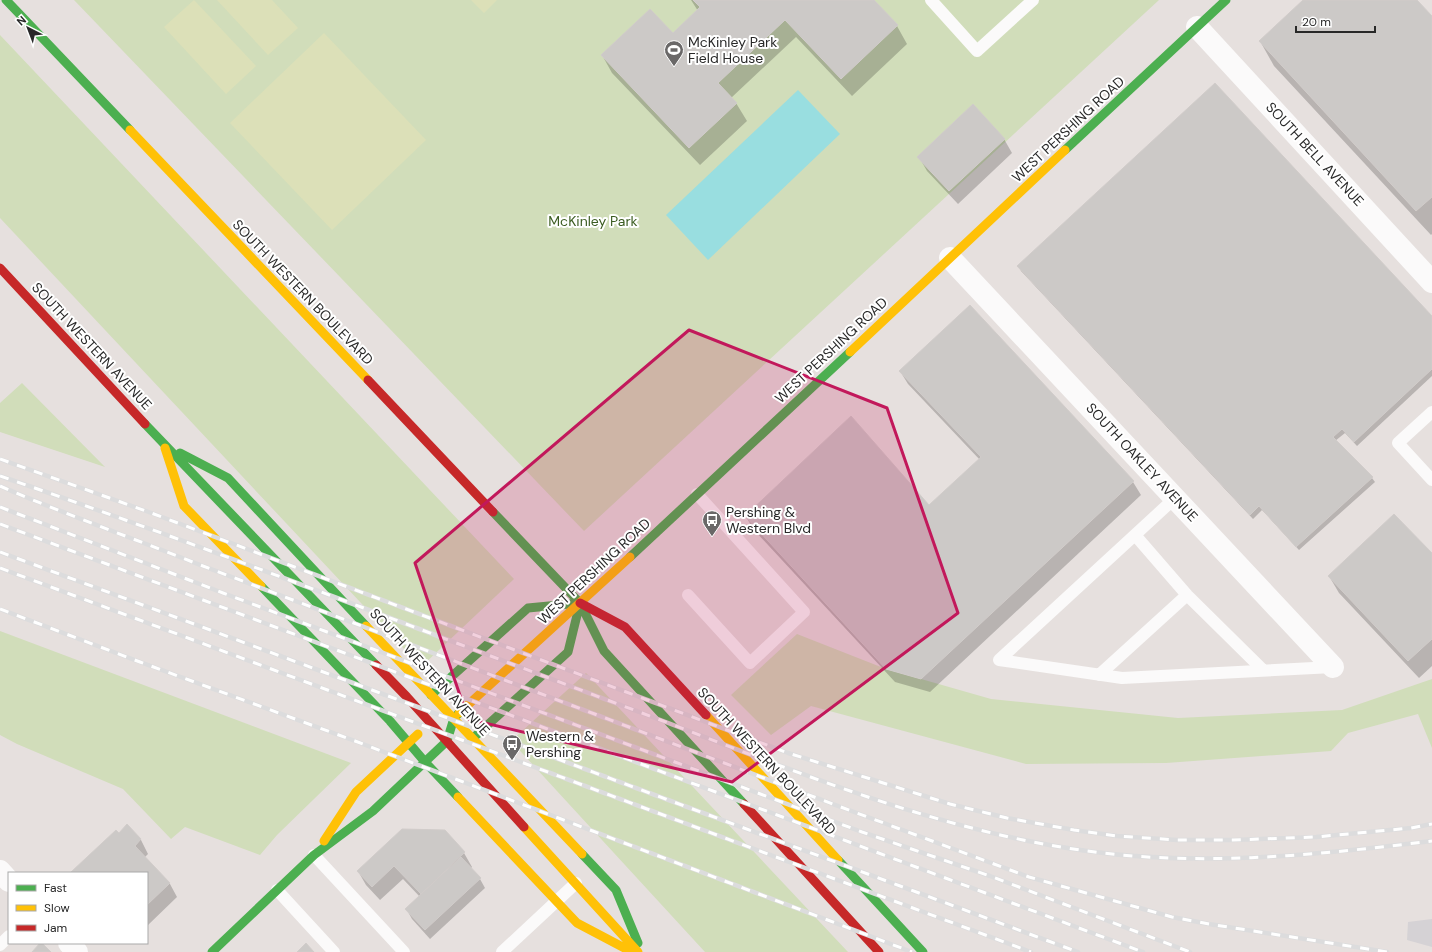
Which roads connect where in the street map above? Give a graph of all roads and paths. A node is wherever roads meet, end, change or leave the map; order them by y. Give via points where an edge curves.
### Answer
1 (6, 0) edge
2 (931, 0) edge
3 (1033, 0) edge
4 (1226, 0) edge
5 (1197, 27) junction
6 (950, 258) junction
7 (0, 268) edge
8 (1432, 282) edge
9 (1432, 412) edge
10 (163, 444) junction
11 (1432, 480) edge
12 (697, 494) junction
13 (1175, 498) junction
14 (1135, 535) junction
15 (688, 595) dead end
16 (1187, 595) junction
17 (580, 603) junction
18 (1333, 667) joint
19 (1263, 670) junction
20 (1100, 675) junction
21 (431, 695) junction
22 (442, 721) junction
23 (472, 738) junction
24 (447, 741) junction
25 (408, 743) junction
26 (425, 762) junction
27 (314, 855) junction
28 (0, 871) edge
29 (8, 880) edge
30 (576, 883) junction
31 (277, 890) junction
32 (556, 901) junction
33 (8, 937) edge
34 (70, 944) edge
35 (0, 945) edge
36 (78, 952) edge
37 (212, 952) edge
38 (334, 952) edge
39 (404, 952) edge
40 (502, 952) edge
41 (632, 952) edge
42 (638, 952) edge
43 (642, 952) edge
44 (879, 952) edge
45 (923, 952) edge

1 - 17 main road, SOUTH WESTERN BOULEVARD
2 - 3 lane via 977,51
4 - 5 main road, WEST PERSHING ROAD
5 - 6 main road, WEST PERSHING ROAD
5 - 8 street, SOUTH BELL AVENUE
6 - 12 main road, WEST PERSHING ROAD
6 - 13 street, SOUTH OAKLEY AVENUE
7 - 10 main road, SOUTH WESTERN AVENUE
9 - 11 lane via 1398,444
10 - 21 main road, SOUTH WESTERN AVENUE via 228,478
10 - 22 main road, SOUTH WESTERN AVENUE via 407,697
10 - 25 main road, SOUTH WESTERN AVENUE via 184,506 390,721
12 - 15 lane via 804,612 750,663
12 - 17 main road, WEST PERSHING ROAD
13 - 14 lane
13 - 18 street, SOUTH OAKLEY AVENUE
14 - 16 lane
14 - 20 lane via 999,660
16 - 19 lane
16 - 20 lane
17 - 21 main road via 528,608
17 - 22 main road, WEST PERSHING ROAD
17 - 23 main road via 568,652
17 - 44 main road, SOUTH WESTERN BOULEVARD via 604,651
17 - 45 main road, SOUTH WESTERN BOULEVARD via 624,627
18 - 19 lane
19 - 20 lane via 1122,678
21 - 22 main road, SOUTH WESTERN AVENUE
22 - 23 main road, SOUTH WESTERN AVENUE
22 - 24 main road, WEST PERSHING ROAD
22 - 24 main road, SOUTH WESTERN AVENUE
22 - 25 main road, WEST PERSHING ROAD
23 - 43 main road, SOUTH WESTERN AVENUE via 616,890
24 - 26 main road, WEST PERSHING ROAD
24 - 30 main road, SOUTH WESTERN AVENUE
25 - 26 main road, SOUTH WESTERN AVENUE
25 - 27 main road, WEST PERSHING ROAD via 356,792
26 - 27 main road, WEST PERSHING ROAD via 373,811
26 - 32 main road, SOUTH WESTERN AVENUE
27 - 31 main road, WEST PERSHING ROAD
27 - 39 lane
28 - 29 street
30 - 32 lane
30 - 42 main road, SOUTH WESTERN AVENUE
31 - 37 main road, WEST PERSHING ROAD
31 - 38 lane
32 - 40 lane
32 - 41 main road, SOUTH WESTERN AVENUE via 577,923
33 - 35 lane
34 - 36 street

